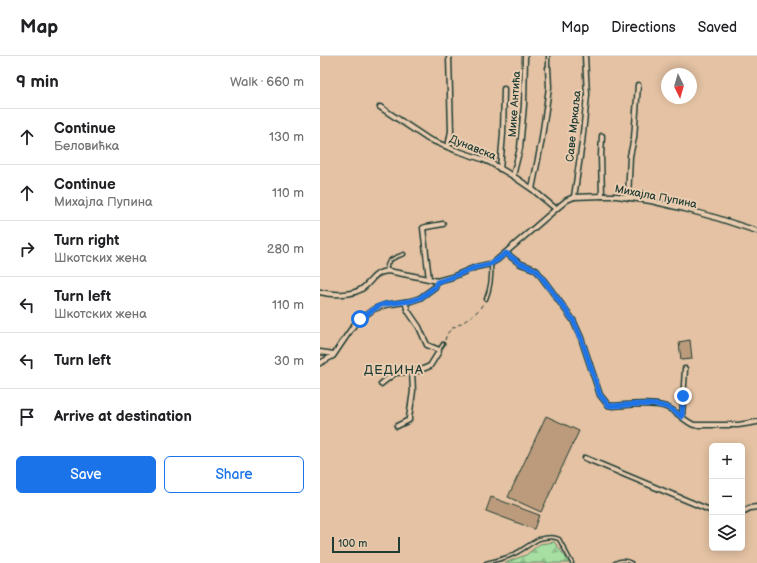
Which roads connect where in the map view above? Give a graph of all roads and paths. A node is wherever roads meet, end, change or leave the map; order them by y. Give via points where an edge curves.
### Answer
1 (525, 56) edge
2 (548, 56) edge
3 (585, 56) edge
4 (449, 57) edge
5 (548, 68) joint
6 (638, 85) dead end
7 (504, 89) dead end
8 (380, 107) dead end
9 (602, 136) dead end
10 (448, 147) junction
11 (500, 169) junction
12 (513, 176) junction
13 (532, 189) junction
14 (602, 196) junction
15 (574, 197) junction
16 (628, 198) junction
17 (556, 209) junction
18 (443, 224) dead end
19 (757, 231) edge
20 (506, 253) junction
21 (404, 254) dead end
22 (491, 263) junction
23 (388, 271) junction
24 (429, 279) junction
25 (437, 282) junction
26 (320, 292) edge
27 (486, 300) joint
28 (405, 302) junction
29 (443, 344) joint
30 (438, 350) junction
31 (320, 352) edge
32 (334, 354) junction
33 (320, 362) edge
34 (685, 369) dead end
35 (412, 372) junction
36 (381, 384) dead end
37 (682, 417) junction
38 (757, 422) edge
39 (397, 426) dead end
40 (585, 458) dead end
41 (757, 507) edge
42 (709, 510) edge
43 (745, 510) edge
44 (486, 563) edge
45 (572, 563) edge
46 (616, 563) edge
47 (631, 563) edge

1 - 12 street, Мике Антића via 520,148
2 - 5 lane
3 - 15 street, Саве Мркаља via 587,95
4 - 10 street
5 - 13 street via 548,102
6 - 16 street
7 - 11 street
8 - 10 street, Дунавска via 428,139
9 - 14 street
10 - 11 street, Дунавска via 482,158
11 - 12 street, Дунавска
12 - 13 street, Дунавска
13 - 17 street, Дунавска
14 - 15 street, Михајла Пупина
14 - 16 street, Михајла Пупина
15 - 17 street
16 - 19 street, Михајла Пупина via 685,209
17 - 20 street
18 - 24 street via 423,228
20 - 22 street
20 - 37 street via 537,271 573,320 600,395 608,405 665,406
21 - 23 lane via 389,261
22 - 25 street
22 - 27 lane via 491,283
23 - 24 street
23 - 26 street via 375,275 363,288 355,292
24 - 25 street
25 - 28 street via 435,287 420,298
27 - 29 path via 479,310 449,331
28 - 30 street via 427,345
28 - 32 street via 385,304 366,314 354,325
29 - 30 lane
30 - 35 street via 438,355 430,366
31 - 32 street
32 - 33 street
34 - 37 street
35 - 36 street via 394,373
35 - 39 street via 410,418
37 - 38 street via 694,425 738,425
40 - 42 street
41 - 43 street
44 - 45 lane via 508,557 539,539 550,537 559,540
46 - 47 lane via 623,560

